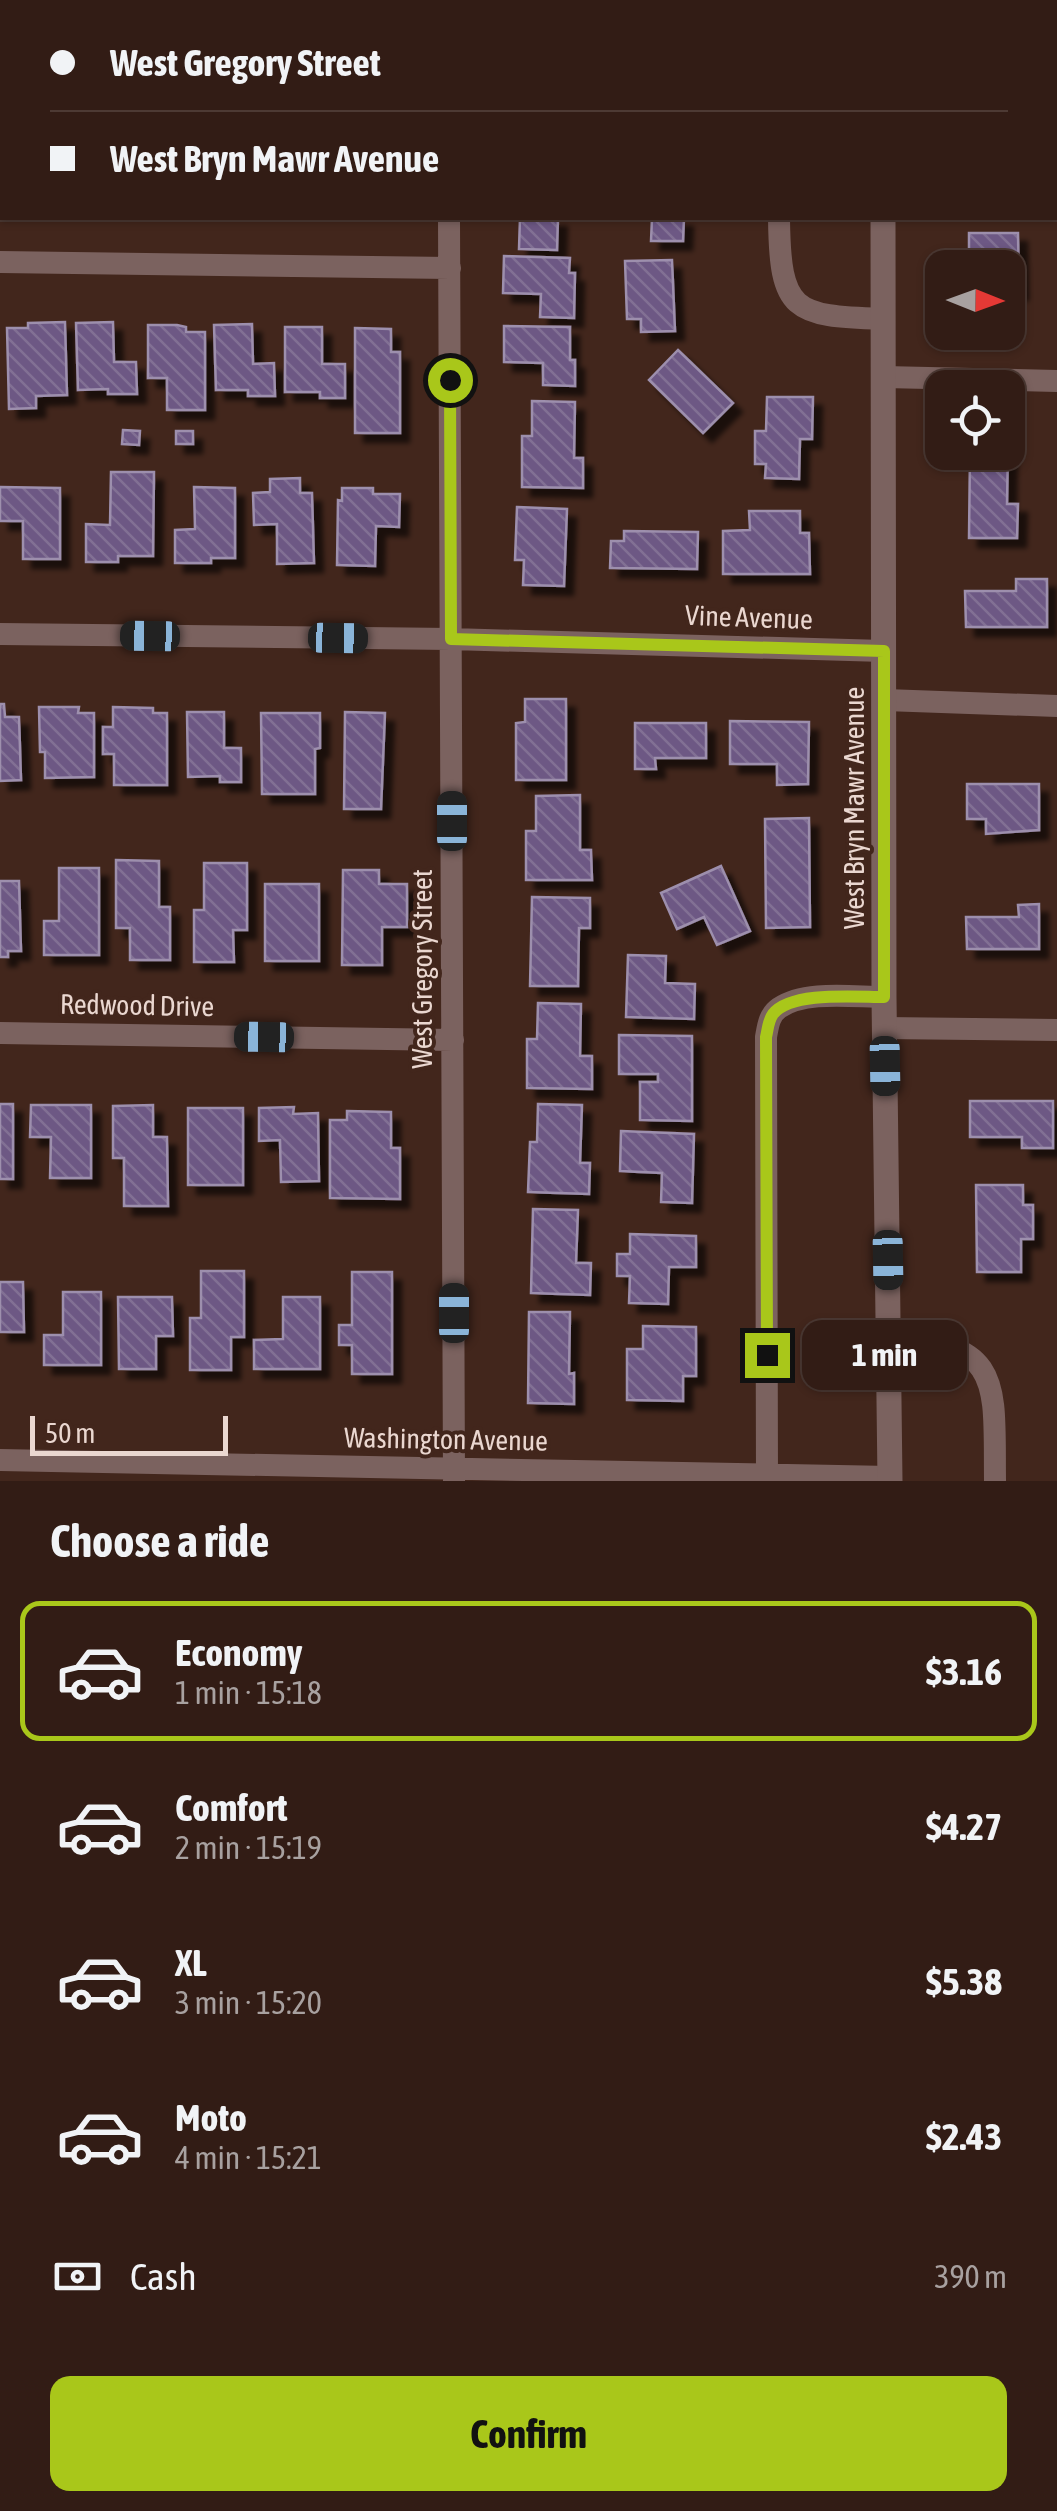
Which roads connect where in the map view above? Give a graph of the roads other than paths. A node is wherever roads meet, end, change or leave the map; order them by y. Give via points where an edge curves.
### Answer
1 (450, 220) edge
2 (780, 220) edge
3 (883, 220) edge
4 (0, 262) edge
5 (450, 268) junction
6 (883, 319) junction
7 (884, 377) junction
8 (1057, 381) edge
9 (0, 634) edge
10 (451, 639) junction
11 (884, 651) junction
12 (885, 700) junction
13 (1057, 706) edge
14 (884, 997) junction
15 (884, 1028) junction
16 (1057, 1030) edge
17 (0, 1033) edge
18 (453, 1040) junction
19 (888, 1338) junction
20 (0, 1460) edge
21 (454, 1475) edge
22 (767, 1477) edge
23 (890, 1479) edge
24 (996, 1481) edge

1 - 5 street, West Gregory Street
2 - 6 street via 784,284 794,302 814,314
3 - 6 street, West Bryn Mawr Avenue
4 - 5 street
5 - 10 street, West Gregory Street
6 - 7 street, West Bryn Mawr Avenue
7 - 8 street
7 - 11 street, West Bryn Mawr Avenue
9 - 10 street, Vine Avenue
10 - 11 street, Vine Avenue
10 - 18 street, West Gregory Street
11 - 12 street, West Bryn Mawr Avenue
12 - 13 street
12 - 14 street, West Bryn Mawr Avenue
14 - 15 street, West Bryn Mawr Avenue
14 - 22 street via 794,1001 770,1018
15 - 16 street
15 - 19 street, West Bryn Mawr Avenue
17 - 18 street, Redwood Drive
18 - 21 street, West Gregory Street
19 - 23 street, West Bryn Mawr Avenue
19 - 24 street via 930,1339 974,1358 989,1378
20 - 21 street, Washington Avenue
21 - 22 street, Washington Avenue
22 - 23 street, Washington Avenue

